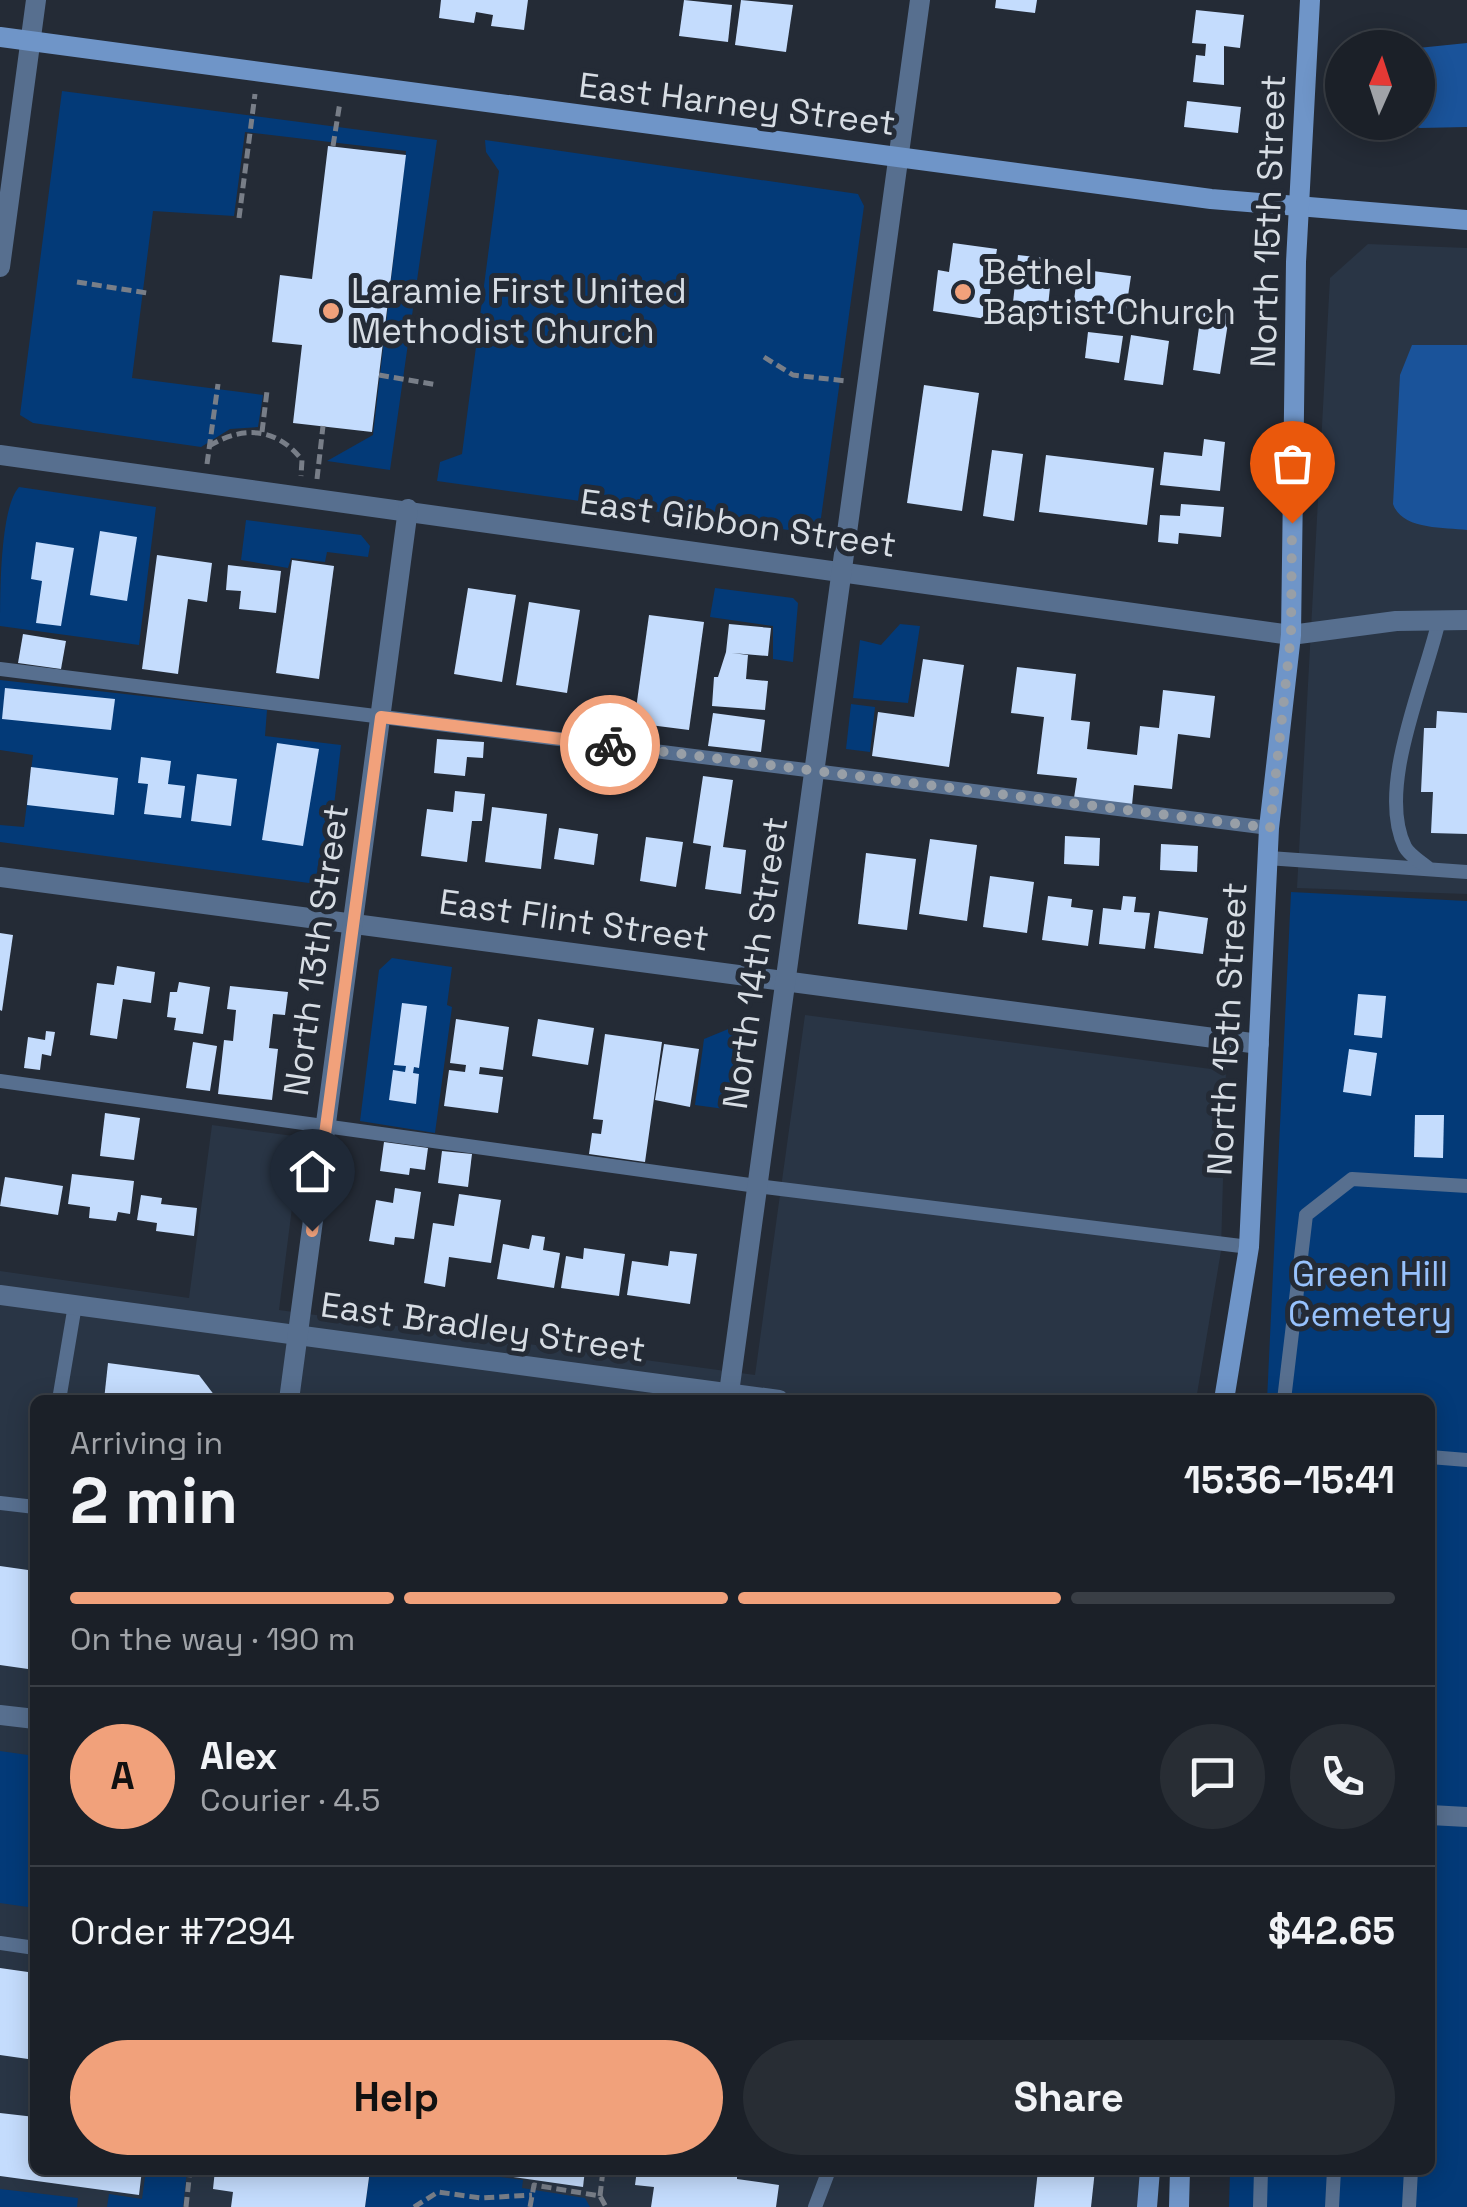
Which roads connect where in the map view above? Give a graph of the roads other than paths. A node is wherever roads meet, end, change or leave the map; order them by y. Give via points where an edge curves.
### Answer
1 (36, 0) edge
2 (920, 0) edge
3 (1306, 1) edge
4 (0, 36) edge
5 (30, 40) junction
6 (897, 158) junction
7 (1299, 208) junction
8 (1467, 220) edge
9 (1, 254) edge
10 (0, 455) edge
11 (408, 509) junction
12 (842, 570) junction
13 (1439, 620) junction
14 (1467, 620) edge
15 (1291, 635) junction
16 (0, 670) edge
17 (381, 717) junction
18 (814, 771) junction
19 (1270, 828) junction
20 (1268, 858) junction
21 (1428, 868) junction
22 (1467, 872) edge
23 (0, 877) edge
24 (353, 924) junction
25 (786, 981) junction
26 (1259, 1044) junction
27 (0, 1081) edge
28 (324, 1126) junction
29 (757, 1186) junction
30 (1467, 1186) edge
31 (1249, 1247) junction
32 (0, 1295) edge
33 (75, 1305) junction
34 (298, 1336) junction
35 (60, 1395) edge
36 (290, 1395) edge
37 (714, 1395) edge
38 (728, 1395) edge
39 (1225, 1395) edge
40 (1285, 1395) edge
41 (1435, 1457) edge
42 (1467, 1460) edge
43 (0, 1503) edge
44 (30, 1506) edge
45 (0, 1715) edge
46 (30, 1719) edge
47 (1435, 1815) edge
48 (1467, 1817) edge
49 (0, 1943) edge
50 (30, 1947) edge
51 (827, 2175) edge
52 (1150, 2175) edge
53 (1180, 2175) edge
54 (1261, 2175) edge
55 (1334, 2175) edge
56 (1411, 2175) edge
57 (815, 2207) edge
58 (1148, 2207) edge
59 (1179, 2207) edge
60 (1260, 2207) edge
61 (1332, 2207) edge
62 (1409, 2207) edge

1 - 5 street
2 - 6 street, North 14th Street
3 - 7 main road, North 15th Street
4 - 5 main road, East Harney Street
5 - 6 main road, East Harney Street
5 - 9 street
6 - 7 main road, East Harney Street
6 - 12 street, North 14th Street
7 - 8 main road, East Harney Street
7 - 15 main road, North 15th Street
10 - 11 street, East Gibbon Street
11 - 12 street, East Gibbon Street
11 - 17 street, North 13th Street
12 - 15 street, East Gibbon Street
12 - 18 street, North 14th Street
13 - 14 street, East Gibbon Street
13 - 15 street, East Gibbon Street
13 - 21 lane via 1403,734 1397,810 1406,849
15 - 19 main road, North 15th Street
16 - 17 lane
17 - 18 lane
17 - 24 street, North 13th Street
18 - 19 lane
18 - 25 street, North 14th Street
19 - 20 main road, North 15th Street
20 - 21 lane
20 - 26 main road, North 15th Street
21 - 22 lane
23 - 24 street, East Flint Street
24 - 25 street, East Flint Street
24 - 28 street, North 13th Street
25 - 26 street, East Flint Street
25 - 29 street, North 14th Street
26 - 31 main road, North 15th Street
27 - 28 lane
28 - 29 lane
28 - 34 street, North 13th Street
29 - 31 lane
29 - 38 street, North 14th Street
30 - 40 lane via 1352,1178 1306,1215
31 - 39 main road, North 15th Street
32 - 33 street, East Bradley Street
33 - 34 street, East Bradley Street
33 - 35 lane
34 - 36 street, North 13th Street
34 - 37 street, East Bradley Street
41 - 42 lane
43 - 44 lane
45 - 46 street
47 - 48 street
49 - 50 lane
51 - 57 lane
52 - 58 main road
53 - 59 main road
54 - 60 lane
55 - 61 lane
56 - 62 lane

